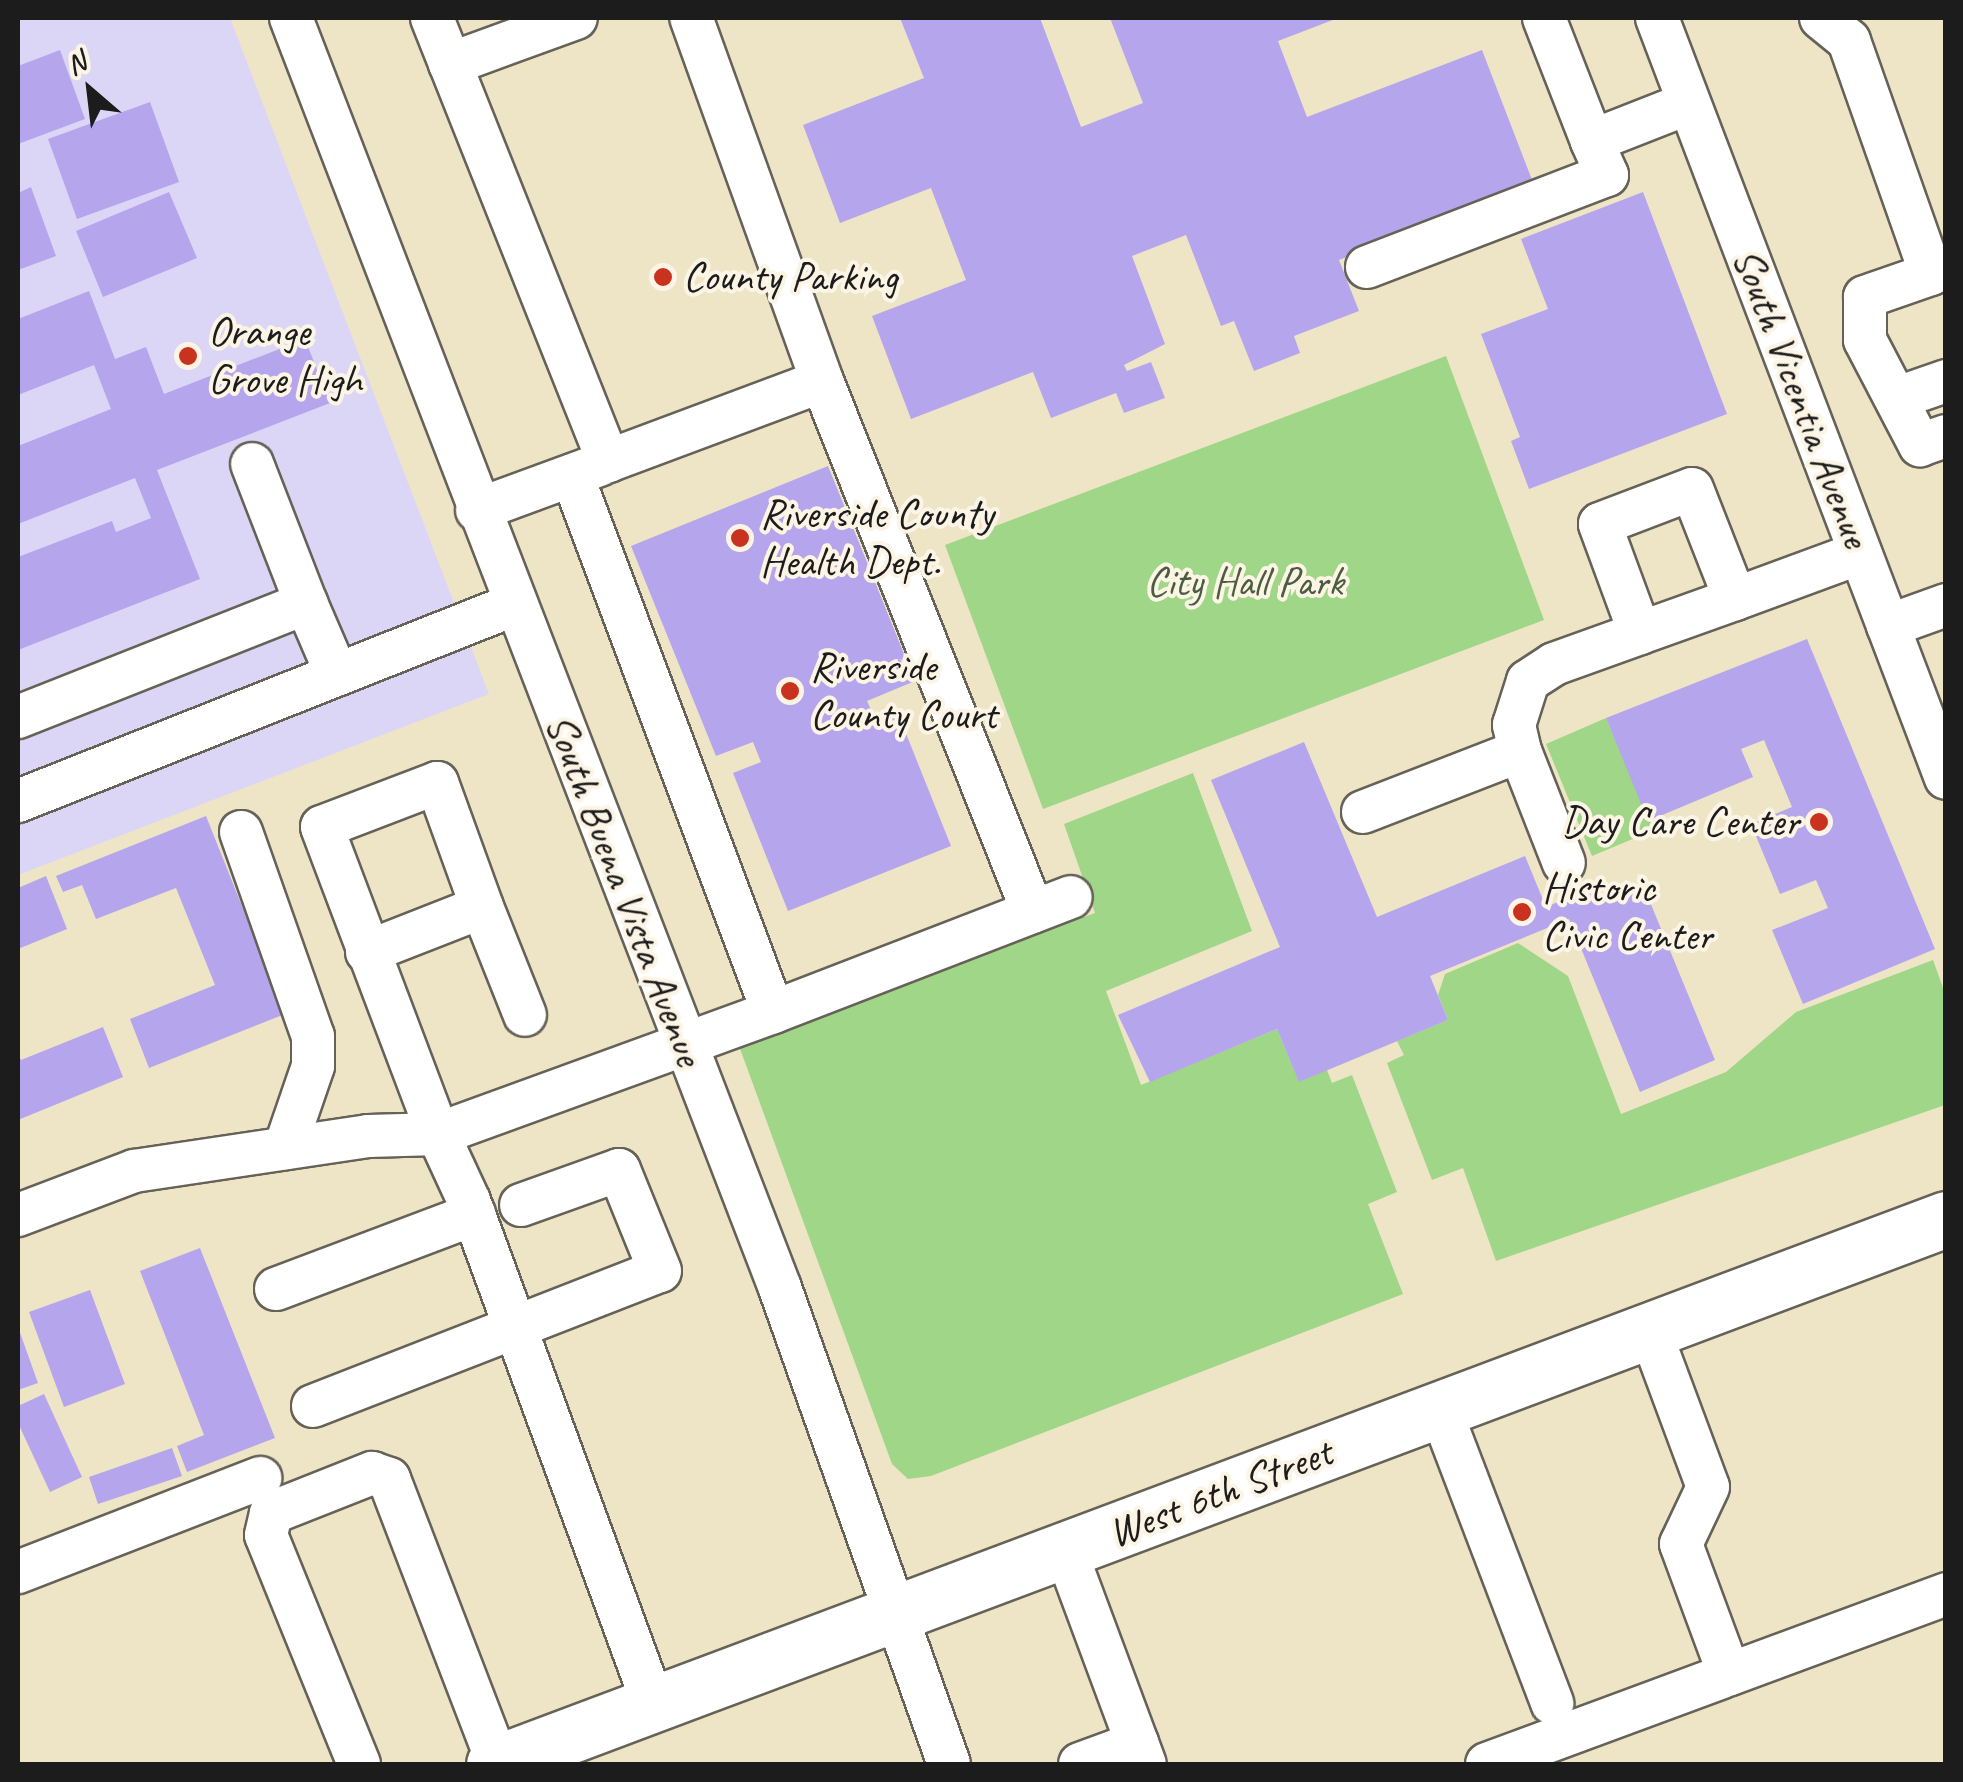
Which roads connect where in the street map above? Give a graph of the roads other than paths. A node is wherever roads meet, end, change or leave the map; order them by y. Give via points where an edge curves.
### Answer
1 (290, 18) edge
2 (432, 18) edge
3 (576, 18) edge
4 (691, 18) edge
5 (1544, 18) edge
6 (1657, 18) edge
7 (1821, 18) edge
8 (450, 64) junction
9 (1690, 103) junction
10 (1592, 141) junction
11 (1367, 266) dead end
12 (1938, 271) edge
13 (822, 381) junction
14 (1946, 381) edge
15 (1896, 398) junction
16 (1946, 436) edge
17 (252, 464) dead end
18 (590, 468) junction
19 (477, 510) junction
20 (1860, 552) junction
21 (1736, 599) junction
22 (306, 604) junction
23 (513, 605) junction
24 (1946, 605) edge
25 (1888, 626) junction
26 (1640, 633) junction
27 (336, 675) junction
28 (18, 717) edge
29 (1520, 751) junction
30 (1946, 778) edge
31 (18, 801) edge
32 (1363, 812) dead end
33 (241, 832) dead end
34 (1564, 863) dead end
35 (482, 907) junction
36 (367, 952) junction
37 (773, 1012) junction
38 (525, 1015) dead end
39 (684, 1045) junction
40 (438, 1134) junction
41 (285, 1148) junction
42 (520, 1205) dead end
43 (18, 1214) edge
44 (474, 1214) junction
45 (1946, 1219) edge
46 (276, 1289) dead end
47 (514, 1328) junction
48 (1650, 1330) junction
49 (314, 1406) dead end
50 (1440, 1409) junction
51 (260, 1478) dead end
52 (1066, 1552) junction
53 (18, 1572) edge
54 (1946, 1594) edge
55 (893, 1617) junction
56 (1730, 1674) junction
57 (1552, 1703) dead end
58 (654, 1706) junction
59 (1141, 1754) edge
60 (359, 1764) edge
61 (496, 1764) edge
62 (949, 1764) edge
63 (1080, 1764) edge
64 (1488, 1764) edge

1 - 19 street, South Buena Vista Avenue
2 - 8 street
3 - 8 street
4 - 13 street
5 - 10 street
6 - 9 street, South Vicentia Avenue
7 - 12 street via 1848,40
8 - 18 street
9 - 10 street
9 - 20 street, South Vicentia Avenue
10 - 11 street via 1606,175
12 - 15 street via 1866,298 1866,340
13 - 18 street
13 - 37 street via 1052,905
14 - 15 street
15 - 16 street via 1920,445
17 - 22 street
18 - 19 street
18 - 37 street
19 - 23 street, South Buena Vista Avenue
20 - 21 street
20 - 25 street, South Vicentia Avenue
21 - 26 street
21 - 26 street via 1692,489 1600,524
22 - 27 street
22 - 28 street
23 - 27 street
23 - 39 street, South Buena Vista Avenue
24 - 25 street
25 - 30 street, South Vicentia Avenue
26 - 29 street via 1554,664 1528,682 1514,726
27 - 31 street
29 - 32 street
29 - 34 street
33 - 41 street via 313,1036 313,1066
35 - 36 street
35 - 36 street via 437,783 322,827
35 - 38 street
36 - 40 street
37 - 39 street
39 - 40 street
39 - 55 street, South Buena Vista Avenue via 805,1356
40 - 41 street
40 - 44 street
41 - 43 street via 134,1171
42 - 47 street via 619,1170 660,1272
44 - 46 street
44 - 47 street
45 - 48 main road, West 6th Street
47 - 49 street
47 - 58 street
48 - 50 main road, West 6th Street
48 - 56 street via 1708,1487 1680,1544
50 - 52 main road, West 6th Street
50 - 57 street
51 - 53 street
52 - 55 main road, West 6th Street
52 - 59 street
54 - 56 street
55 - 58 main road, West 6th Street
55 - 62 street, South Buena Vista Avenue
56 - 64 street
58 - 61 main road, West 6th Street
59 - 63 street
60 - 61 street via 266,1535 271,1513 372,1473 389,1479

